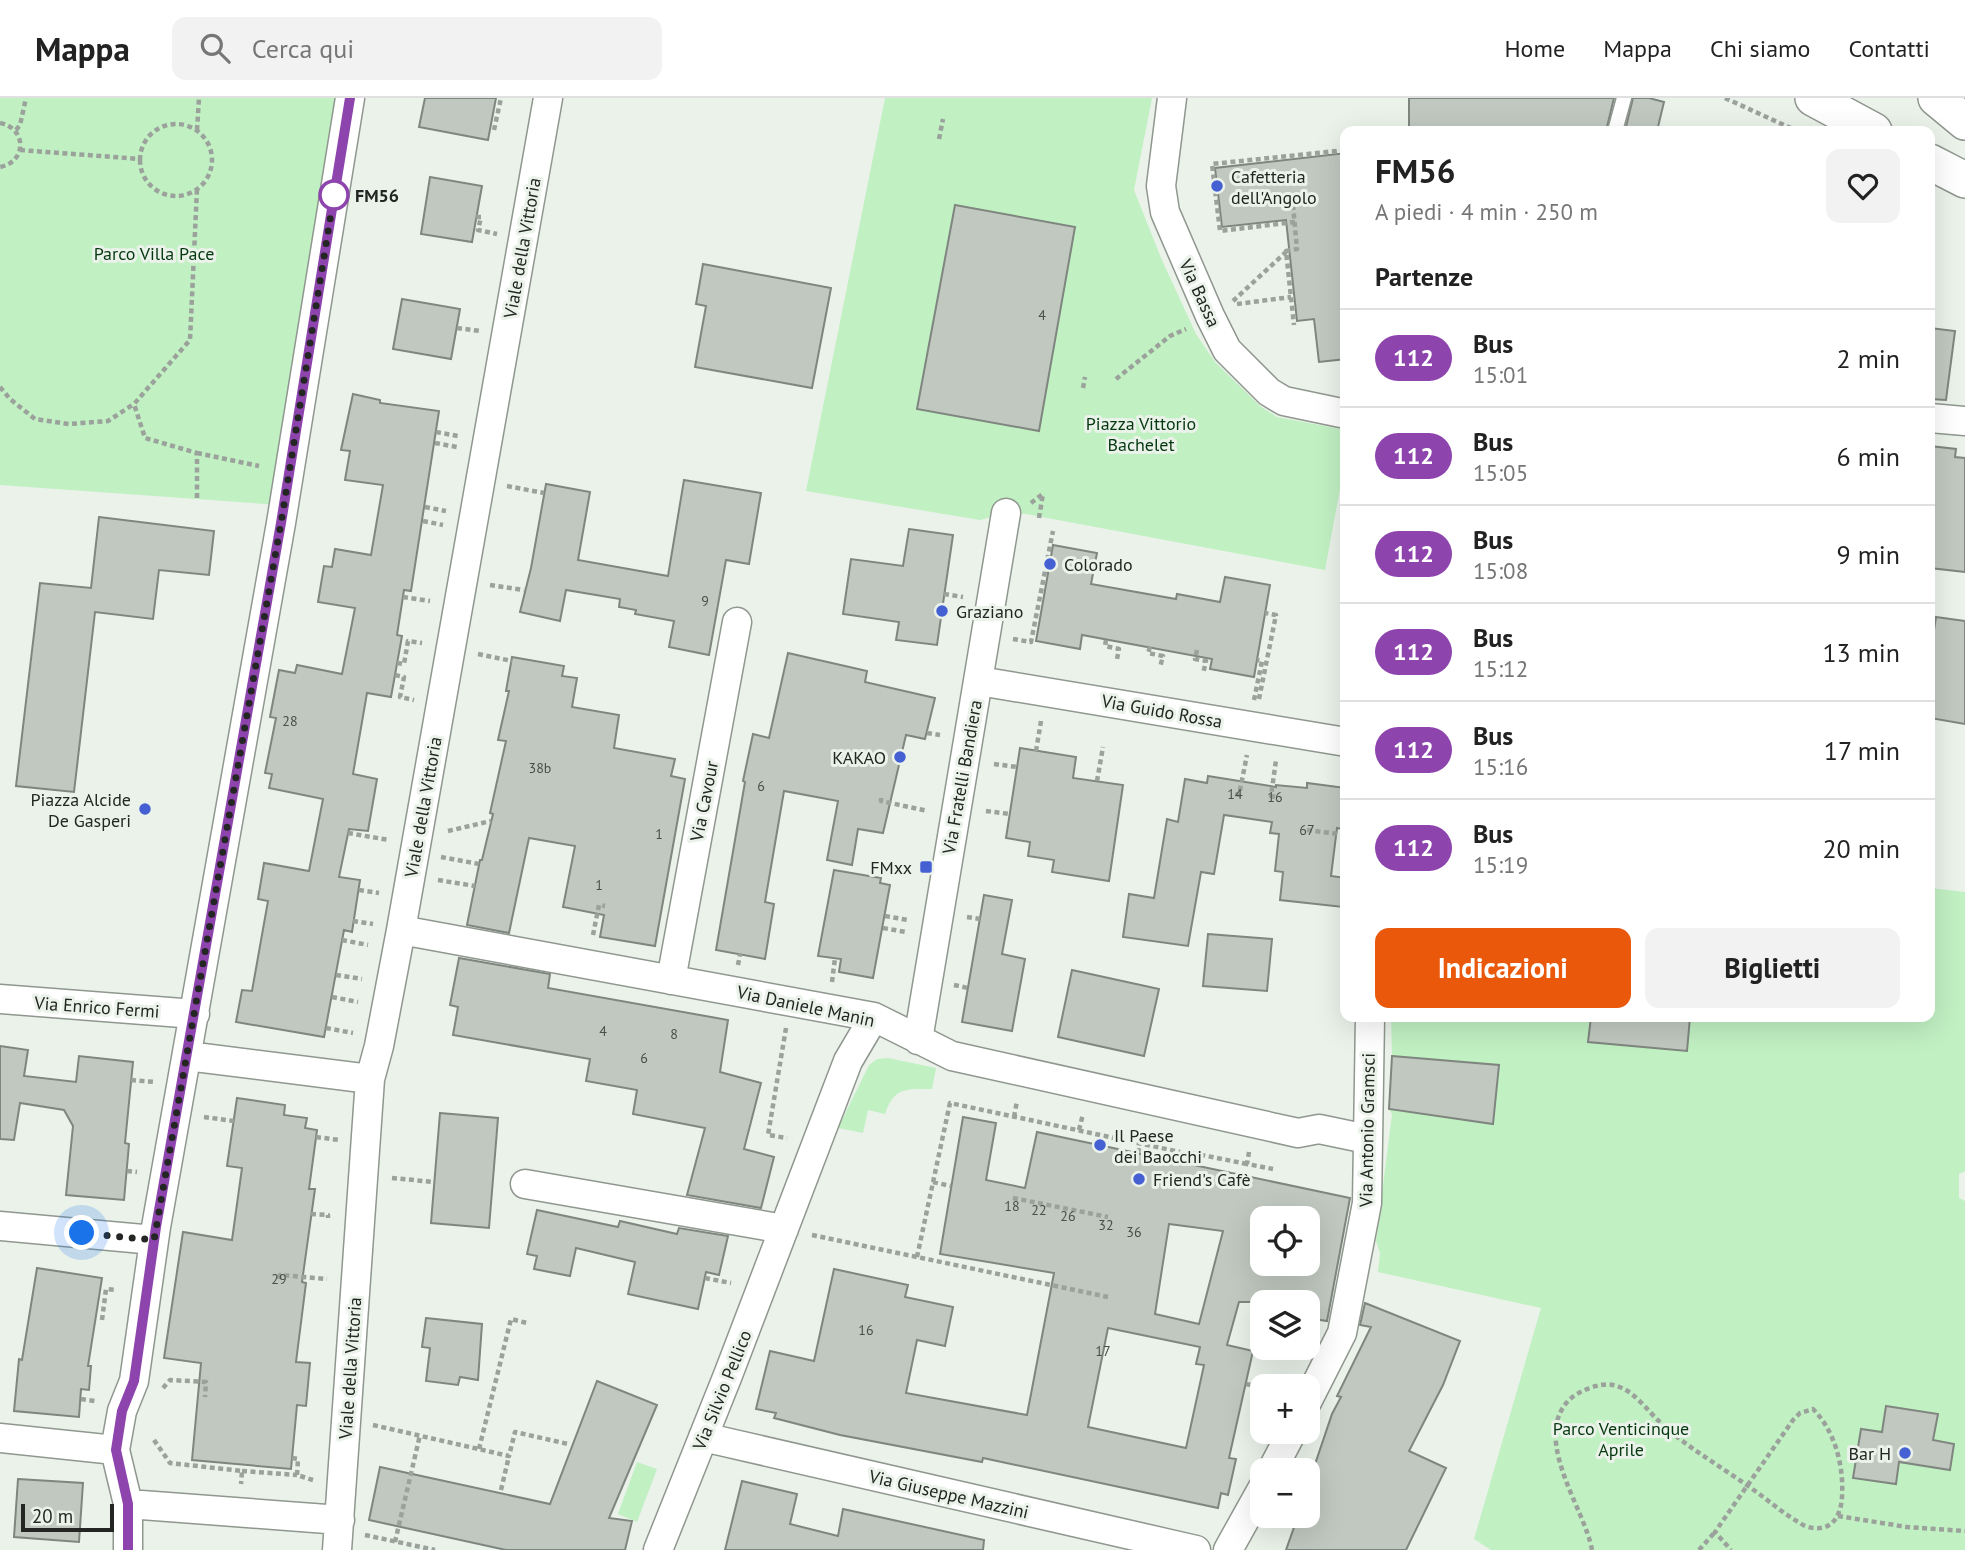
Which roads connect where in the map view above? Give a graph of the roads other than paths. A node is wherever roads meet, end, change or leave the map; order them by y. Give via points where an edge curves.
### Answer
1 (350, 98) edge
2 (548, 98) edge
3 (1172, 98) edge
4 (1624, 98) edge
5 (1813, 98) edge
6 (1936, 98) edge
7 (1965, 122) edge
8 (1616, 126) edge
9 (1865, 126) edge
10 (1935, 165) edge
11 (1965, 180) edge
12 (1340, 413) edge
13 (1935, 418) edge
14 (1965, 421) edge
15 (1006, 513) dead end
16 (737, 622) dead end
17 (979, 681) junction
18 (1340, 741) edge
19 (390, 928) junction
20 (671, 980) junction
21 (0, 999) edge
22 (195, 1014) junction
23 (874, 1017) junction
24 (1370, 1022) edge
25 (918, 1040) junction
26 (187, 1056) junction
27 (370, 1079) junction
28 (1367, 1139) junction
29 (525, 1184) dead end
30 (0, 1226) edge
31 (784, 1229) junction
32 (154, 1240) junction
33 (1320, 1376) edge
34 (703, 1437) junction
35 (0, 1438) edge
36 (116, 1450) junction
37 (128, 1504) junction
38 (1250, 1511) edge
39 (340, 1520) junction
40 (128, 1550) edge
41 (337, 1550) edge
42 (659, 1550) edge
43 (1196, 1550) edge
44 (1228, 1550) edge

1 - 22 street
2 - 19 street, Viale della Vittoria
3 - 12 street, Via Bassa via 1161,186 1165,212 1227,350 1284,401
4 - 8 lane
5 - 9 street
6 - 7 street
10 - 11 street
13 - 14 street
15 - 17 street, Via Fratelli Bandiera
16 - 20 street, Via Cavour
17 - 18 street, Via Guido Rossa
17 - 25 street, Via Fratelli Bandiera
19 - 20 street, Via Daniele Manin
19 - 27 street, Viale della Vittoria via 379,1046
20 - 23 street, Via Daniele Manin
21 - 22 street, Via Enrico Fermi
22 - 26 street
23 - 25 street, Via Daniele Manin
23 - 31 street, Via Silvio Pellico via 848,1061
24 - 28 street, Via Antonio Gramsci
25 - 28 street, Via Daniele Manin via 951,1056 1255,1124 1298,1133 1319,1129
26 - 27 street
26 - 32 street
27 - 39 street, Viale della Vittoria
28 - 33 street, Via Antonio Gramsci via 1367,1203 1342,1333
29 - 31 street
30 - 32 street
31 - 34 street, Via Silvio Pellico
32 - 36 street via 134,1381 122,1411
34 - 42 street, Via Silvio Pellico
34 - 43 street, Via Giuseppe Mazzini
35 - 36 street
36 - 37 street
37 - 39 street
37 - 40 street
38 - 44 street
39 - 41 street, Viale della Vittoria

